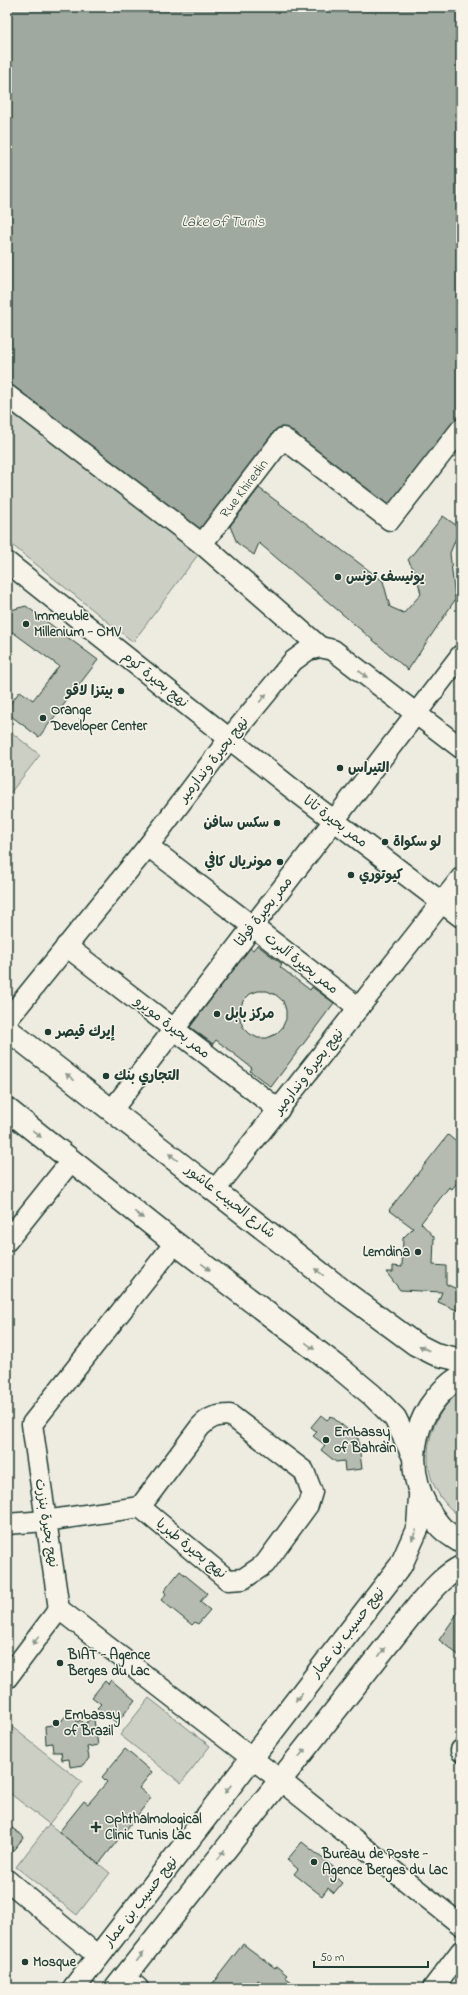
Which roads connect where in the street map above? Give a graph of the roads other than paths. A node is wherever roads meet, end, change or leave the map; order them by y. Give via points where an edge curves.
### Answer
1 (7, 395) edge
2 (461, 430) edge
3 (202, 544) junction
4 (7, 562) edge
5 (320, 648) junction
6 (461, 655) edge
7 (415, 714) junction
8 (229, 739) junction
9 (461, 748) edge
10 (334, 821) junction
11 (148, 846) junction
12 (461, 878) edge
13 (443, 902) junction
14 (461, 917) edge
15 (253, 926) junction
16 (66, 946) junction
17 (359, 1008) junction
18 (7, 1020) edge
19 (7, 1029) edge
20 (174, 1029) junction
21 (7, 1109) edge
22 (112, 1110) junction
23 (279, 1110) junction
24 (71, 1161) junction
25 (215, 1190) junction
26 (7, 1241) edge
27 (176, 1243) junction
28 (461, 1360) edge
29 (461, 1376) edge
30 (413, 1455) junction
31 (420, 1497) junction
32 (140, 1507) junction
33 (45, 1521) junction
34 (7, 1524) edge
35 (461, 1542) edge
36 (461, 1567) edge
37 (59, 1609) junction
38 (7, 1678) edge
39 (252, 1758) junction
40 (280, 1780) junction
41 (7, 1880) edge
42 (461, 1925) edge
43 (461, 1951) edge
44 (99, 1956) junction
45 (126, 1984) edge
46 (74, 1988) edge
47 (433, 1988) edge

1 - 3 street
2 - 3 street, Rue Khiredin via 390,520 283,438
3 - 5 street
4 - 8 street, نهج بحيرة كوم
5 -> 7 street via 333,650
8 -> 5 street, نهج بحيرة وندارمير via 294,661 308,650
6 - 7 street, ممر بحيرة فولتا
7 - 9 street
7 - 10 street, ممر بحيرة فولتا
8 - 10 street, ممر بحيرة تانا
8 - 11 street, نهج بحيرة وندارمير
10 - 13 street, ممر بحيرة تانا
10 - 15 street, ممر بحيرة فولتا
11 - 15 street, ممر بحيرة ألبرت
11 - 16 street, نهج بحيرة وندارمير
12 - 13 street, نهج بحيرة وندارمير
13 - 14 street, ممر بحيرة تانا
13 - 17 street, نهج بحيرة وندارمير
15 - 17 street, ممر بحيرة ألبرت
15 - 20 street, ممر بحيرة فولتا
16 - 18 street, نهج بحيرة وندارمير
16 - 20 street, ممر بحيرة مويرو
17 - 23 street, نهج بحيرة وندارمير
22 -> 19 main road, شارع الحبيب عاشور
20 - 22 street, ممر بحيرة فولتا
20 - 23 street, ممر بحيرة مويرو
21 -> 24 main road
25 -> 22 main road, شارع الحبيب عاشور
23 - 25 street, نهج بحيرة وندارمير
24 - 26 street
24 -> 27 main road
28 -> 25 main road, شارع الحبيب عاشور via 434,1354 415,1344
27 -> 30 main road via 372,1395 395,1418
27 - 33 street, نهج بحيرة بنزرت via 32,1424
29 - 30 main road via 447,1385 429,1405 418,1428
30 - 31 main road
31 - 35 main road via 440,1526
31 -> 39 main road, نهج حسيب بن عمار via 418,1527 401,1565
32 - 32 street, نهج بحيرة طبريا via 200,1427 208,1419 219,1415 230,1415 304,1471 312,1492 308,1505 265,1564 243,1579 235,1580 228,1580
32 - 33 street
33 - 34 street
33 - 37 street, نهج بحيرة بنزرت
40 -> 36 main road via 418,1606 452,1572
37 -> 38 street
37 - 39 street
39 - 40 street
39 -> 44 main road, نهج حسيب بن عمار
40 - 42 street
45 -> 40 main road
41 - 44 street
43 - 47 street
44 - 46 main road, نهج حسيب بن عمار

